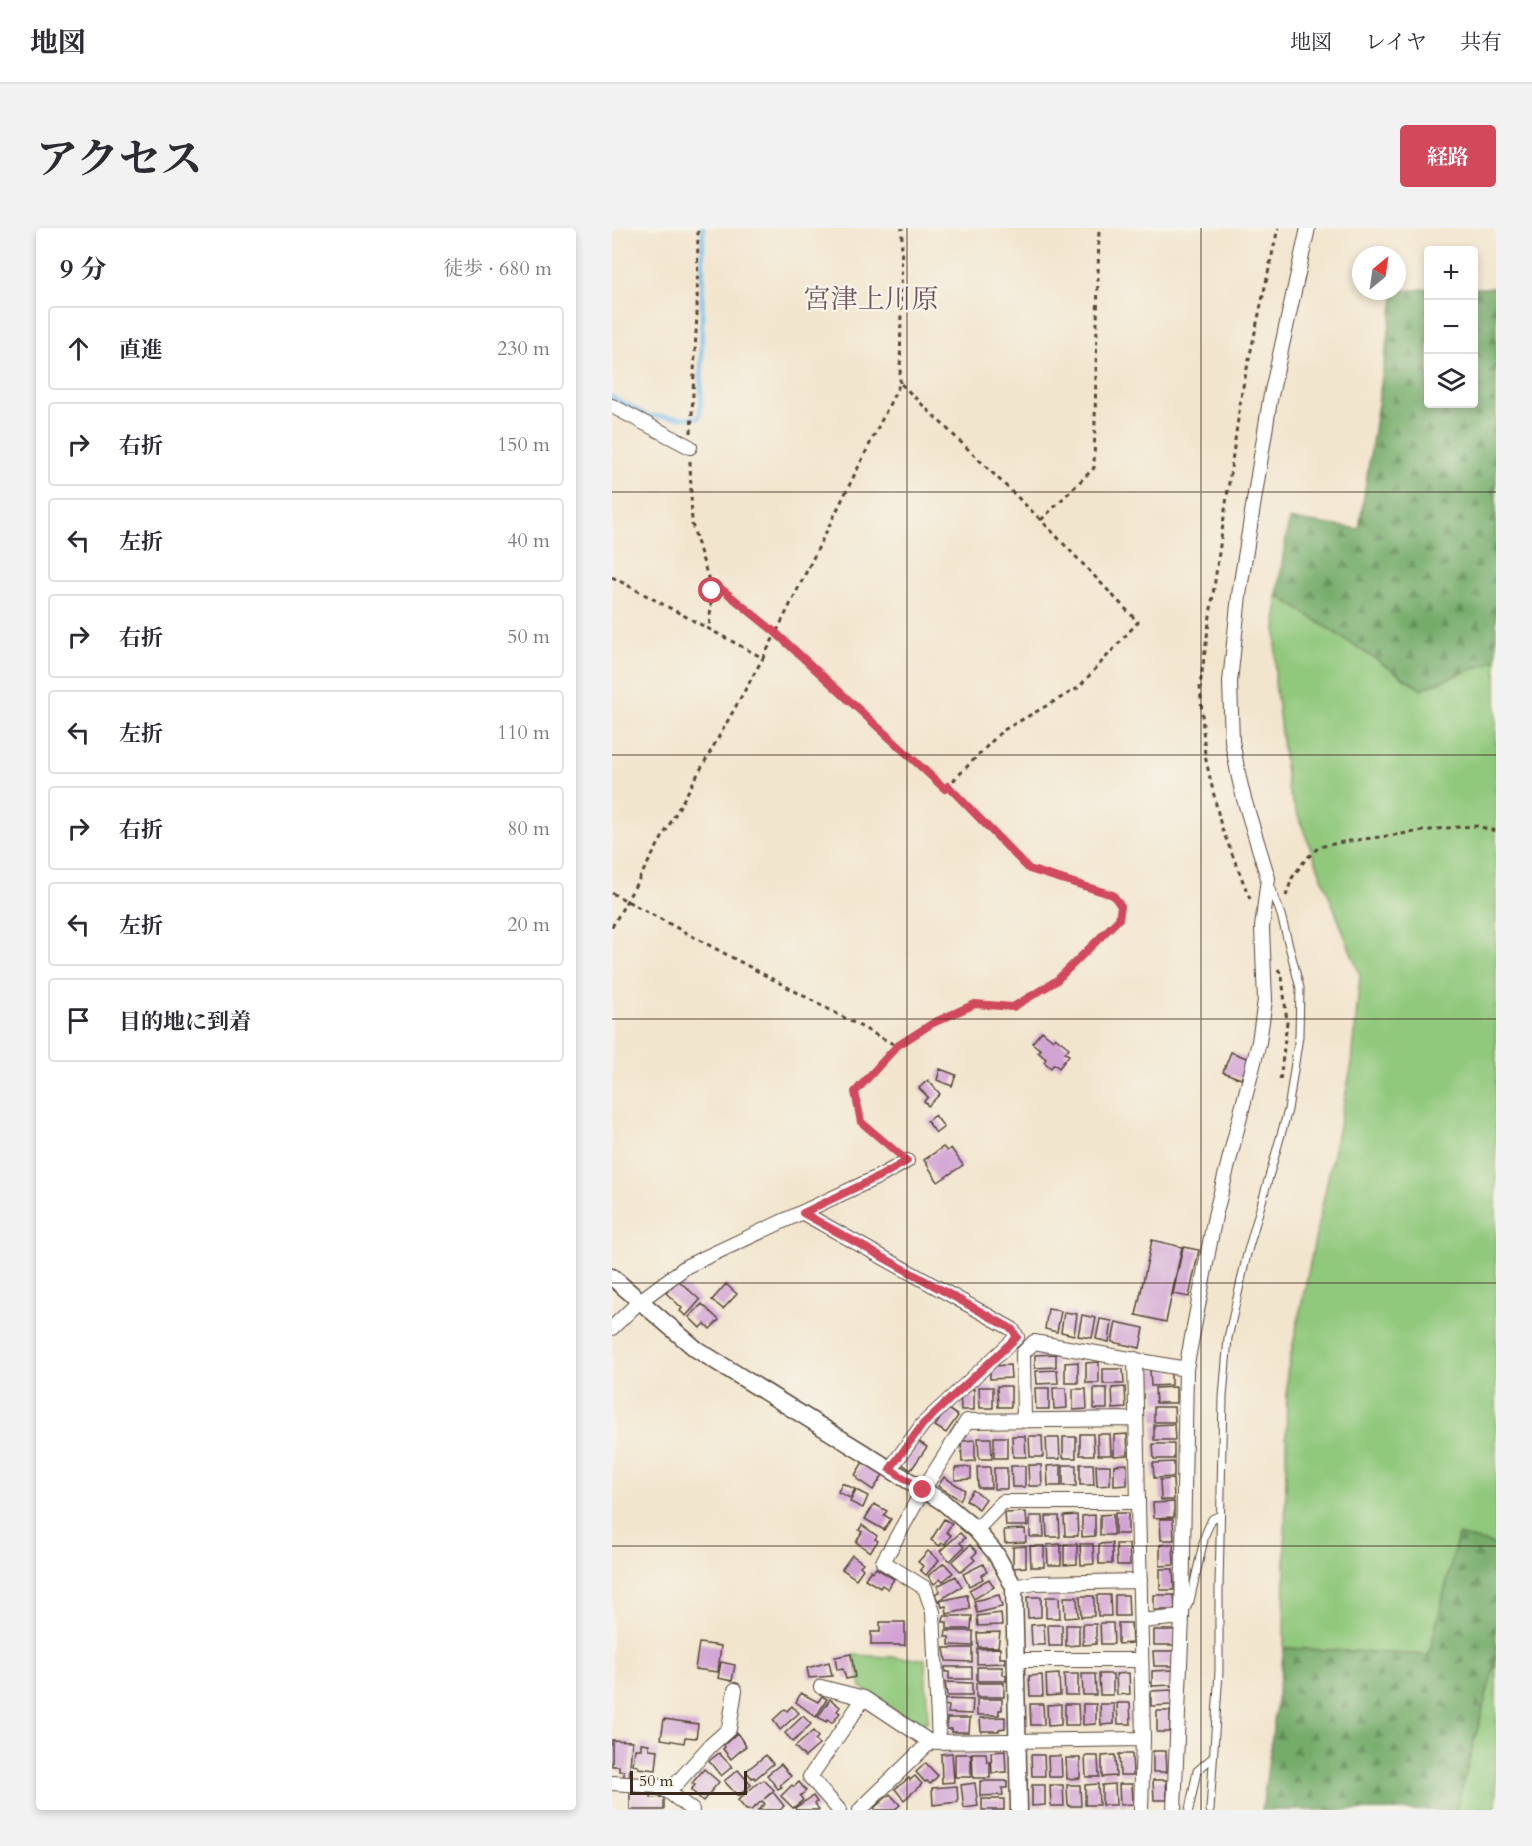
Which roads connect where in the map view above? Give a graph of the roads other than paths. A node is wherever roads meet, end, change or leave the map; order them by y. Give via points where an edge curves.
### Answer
1 (1308, 228) edge
2 (612, 406) edge
3 (690, 447) road end
4 (1268, 878) junction
5 (907, 1161) road end
6 (803, 1213) junction
7 (612, 1277) edge
8 (640, 1301) junction
9 (612, 1328) edge
10 (1017, 1337) junction
11 (1034, 1342) junction
12 (1135, 1359) junction
13 (1186, 1369) junction
14 (1136, 1419) junction
15 (1024, 1421) junction
16 (890, 1469) junction
17 (923, 1490) junction
18 (1138, 1502) junction
19 (1220, 1515) junction
20 (976, 1530) junction
21 (1140, 1581) junction
22 (1014, 1587) junction
23 (1182, 1617) junction
24 (1141, 1621) junction
25 (1015, 1660) junction
26 (1142, 1660) junction
27 (821, 1687) dead end
28 (735, 1690) dead end
29 (864, 1698) junction
30 (1143, 1739) junction
31 (1017, 1741) junction
32 (935, 1742) junction
33 (1214, 1757) junction
34 (612, 1783) edge
35 (671, 1799) edge
36 (692, 1810) edge
37 (839, 1810) edge
38 (860, 1810) edge
39 (1019, 1810) edge
40 (1141, 1810) edge
41 (1174, 1810) edge
42 (1189, 1810) edge
43 (1210, 1810) edge

1 - 4 street via 1270,400 1239,595 1230,682 1232,741 1244,799
2 - 3 street
4 - 13 street via 1262,928 1265,1000 1259,1042 1215,1216
4 - 19 lane via 1300,988 1299,1036 1288,1110 1247,1254 1228,1338
5 - 6 street
6 - 8 street via 687,1266
6 - 10 street via 1012,1329
7 - 8 street
8 - 9 street
8 - 16 street via 696,1348
10 - 11 street
10 - 16 street via 923,1424
11 - 12 street
11 - 15 street via 1023,1353
12 - 13 street
12 - 14 street
13 - 23 street
14 - 15 street
14 - 18 street
15 - 17 street via 967,1421
16 - 17 street
17 - 20 street
17 - 32 street via 883,1562 925,1588 933,1612
18 - 20 street via 1003,1502
18 - 21 street
19 - 23 lane via 1212,1520 1205,1535 1190,1601
19 - 33 lane
20 - 22 street via 996,1554
21 - 22 street
21 - 24 street
22 - 25 street
23 - 24 street
23 - 41 street
24 - 26 street
25 - 26 street
25 - 31 street
26 - 30 street
27 - 29 street
28 - 35 street via 729,1729 710,1746
29 - 32 street
29 - 37 street via 810,1777
30 - 31 street
30 - 40 street
31 - 32 street
31 - 39 street
32 - 38 street
33 - 42 lane via 1197,1771
33 - 43 lane
34 - 35 street via 657,1786
35 - 36 street

